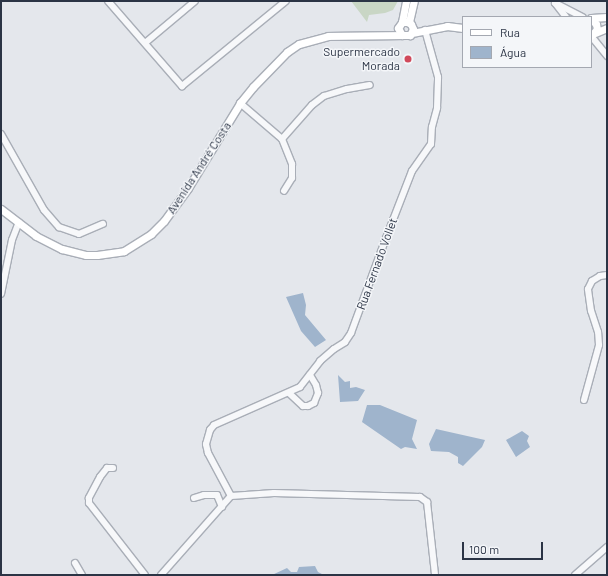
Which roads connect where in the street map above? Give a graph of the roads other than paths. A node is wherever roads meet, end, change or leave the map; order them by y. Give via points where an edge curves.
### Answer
1 (108, 1) edge
2 (196, 1) edge
3 (286, 1) edge
4 (406, 1) edge
5 (414, 1) edge
6 (554, 2) edge
7 (565, 16) edge
8 (580, 16) edge
9 (607, 17) edge
10 (592, 18) edge
11 (592, 19) edge
12 (407, 26) junction
13 (462, 28) edge
14 (607, 28) edge
15 (424, 30) junction
16 (402, 35) junction
17 (592, 35) edge
18 (387, 36) junction
19 (144, 43) junction
20 (607, 56) edge
21 (370, 85) dead end
22 (240, 103) junction
23 (1, 134) edge
24 (282, 139) junction
25 (284, 191) dead end
26 (1, 210) edge
27 (19, 222) junction
28 (104, 224) dead end
29 (607, 275) edge
30 (1, 294) edge
31 (310, 375) junction
32 (289, 393) junction
33 (584, 400) dead end
34 (113, 468) dead end
35 (231, 496) junction
36 (194, 498) dead end
37 (222, 507) junction
38 (607, 547) edge
39 (75, 563) dead end
40 (82, 575) edge
41 (145, 575) edge
42 (161, 575) edge
43 (435, 575) edge
44 (575, 575) edge

1 - 19 street
2 - 19 street
3 - 19 street via 182,86
4 - 12 main road
5 - 12 main road
6 - 7 street
6 - 8 street
9 - 10 main road
11 - 17 main road via 596,24
12 - 15 main road
12 - 16 main road via 399,31
12 - 16 main road, Avenida André Costa via 408,36
12 - 18 main road
13 - 15 main road via 447,26
14 - 17 main road
15 - 31 street, Rua Fernado Vollet via 438,77 431,144 412,171 351,333 345,342 320,361
16 - 18 main road, Avenida André Costa
17 - 20 street
18 - 22 main road, Avenida André Costa via 328,36 299,44 287,52
21 - 24 street via 324,96 312,104
22 - 24 street
22 - 27 main road, Avenida André Costa via 169,215 151,234 124,251 97,255 74,253 49,244
23 - 28 street via 44,210 59,227 79,234
24 - 25 street via 292,164 292,178
26 - 27 main road, Avenida André Costa
27 - 30 street via 12,240
29 - 33 street via 592,281 588,289 599,345
31 - 32 street, Rua Fernado Vollet via 300,387
31 - 32 street via 318,393 314,402 303,406
32 - 35 street, Rua Fernado Vollet via 214,425 210,430 206,444 208,453
34 - 41 street via 107,468 100,477 89,503
35 - 37 street
35 - 43 street via 274,493 420,497 427,502
36 - 37 street via 217,495
37 - 42 street
38 - 44 street
39 - 40 street

